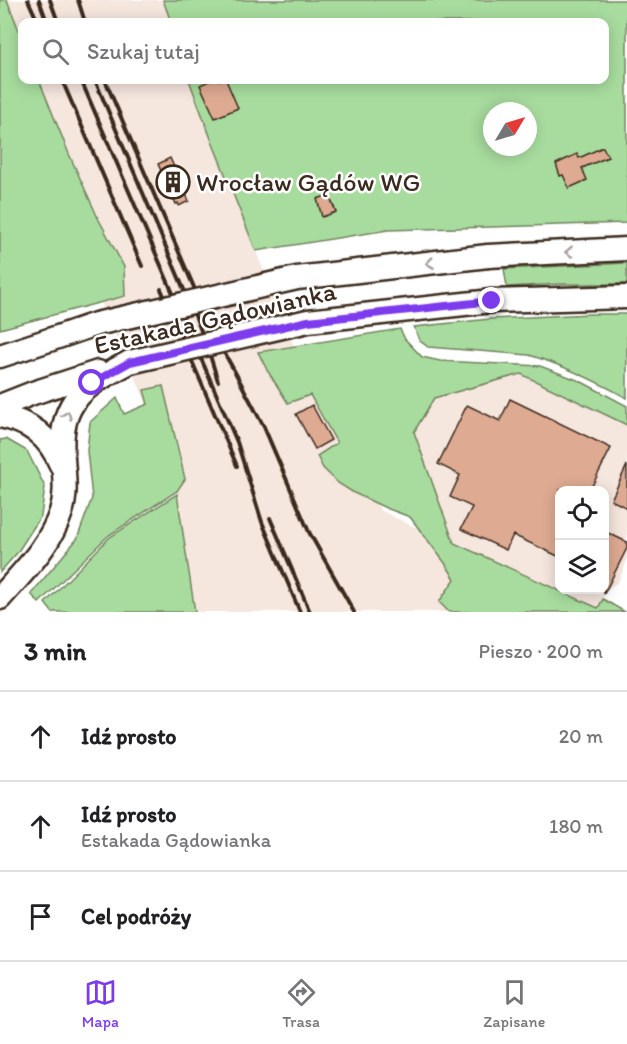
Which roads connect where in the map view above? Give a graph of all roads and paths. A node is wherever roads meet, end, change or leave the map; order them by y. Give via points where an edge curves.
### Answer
1 (627, 249) edge
2 (627, 297) edge
3 (0, 356) edge
4 (130, 362) junction
5 (0, 406) edge
6 (0, 416) edge
7 (64, 473) junction
8 (0, 598) edge

1 -> 3 main road, Estakada Gądowianka, bridge via 488,256 297,278 96,324
2 - 4 main road, Estakada Gądowianka, bridge via 492,301 308,321
4 - 5 main road, Estakada Gądowianka
7 -> 4 main road via 62,432 69,409 92,383
6 - 7 main road via 25,423 39,434 59,459
7 - 8 main road via 62,510 50,537

